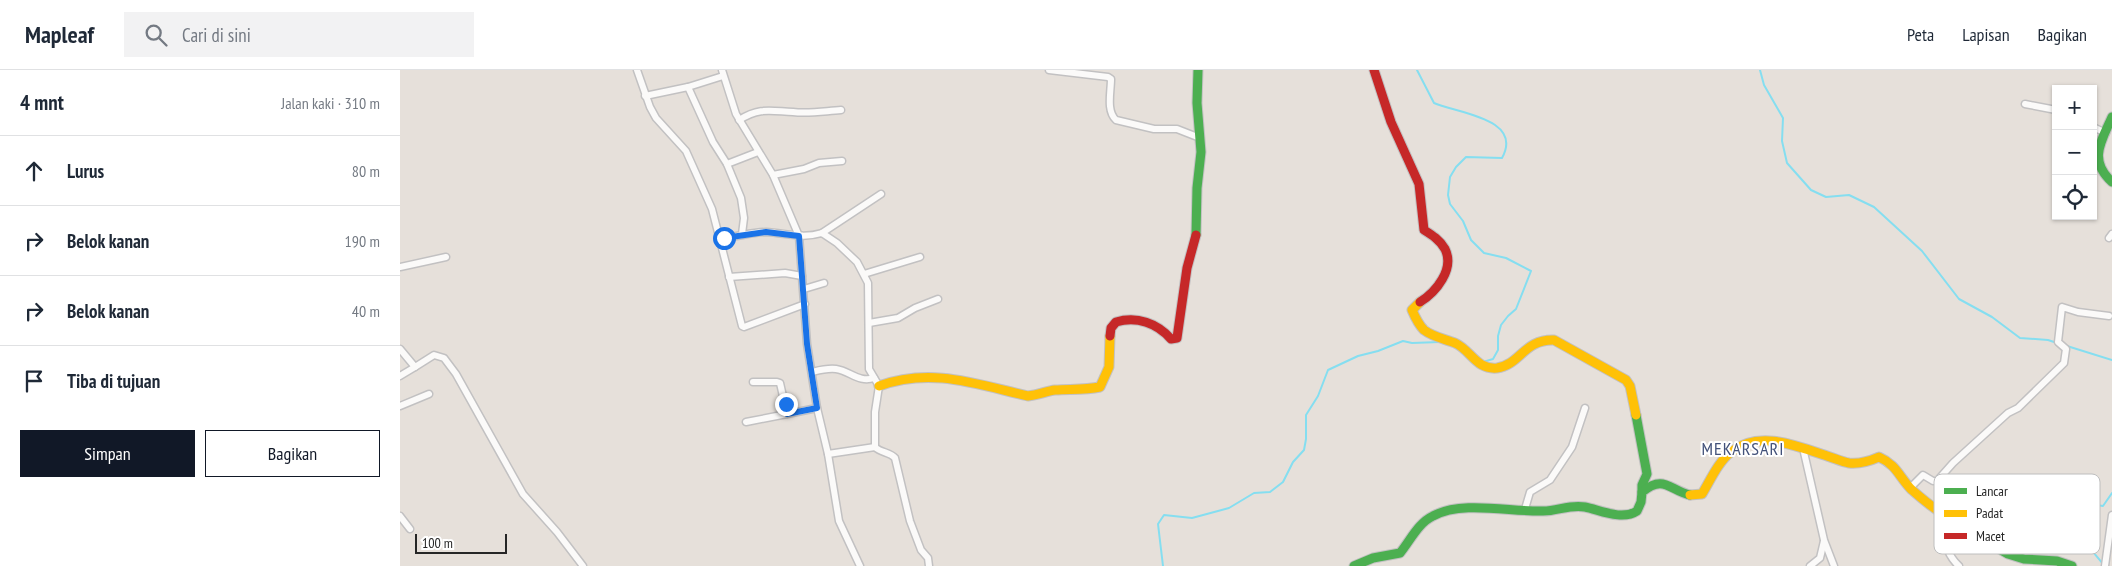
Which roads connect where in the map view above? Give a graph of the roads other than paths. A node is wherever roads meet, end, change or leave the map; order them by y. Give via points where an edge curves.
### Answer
1 (637, 70) edge
2 (1049, 70) edge
3 (1198, 70) edge
4 (1374, 70) edge
5 (1059, 71) edge
6 (722, 73) edge
7 (688, 88) junction
8 (645, 96) junction
9 (2025, 104) dead end
10 (2052, 109) edge
11 (841, 110) dead end
12 (2112, 117) edge
13 (739, 120) junction
14 (2097, 129) edge
15 (2106, 133) junction
16 (1200, 138) junction
17 (758, 152) junction
18 (842, 161) dead end
19 (2097, 163) edge
20 (727, 164) junction
21 (2097, 168) edge
22 (772, 175) junction
23 (2112, 182) edge
24 (880, 194) dead end
25 (822, 233) junction
26 (742, 234) junction
27 (799, 236) junction
28 (719, 238) junction
29 (446, 257) dead end
30 (920, 257) dead end
31 (400, 267) edge
32 (864, 274) junction
33 (802, 276) junction
34 (729, 277) junction
35 (824, 283) dead end
36 (804, 289) junction
37 (938, 300) dead end
38 (805, 304) junction
39 (2109, 316) dead end
40 (869, 323) junction
41 (400, 349) edge
42 (415, 367) junction
43 (812, 372) junction
44 (400, 376) edge
45 (753, 382) dead end
46 (876, 382) junction
47 (429, 394) dead end
48 (400, 406) edge
49 (817, 408) junction
50 (1585, 408) dead end
51 (787, 414) junction
52 (746, 422) dead end
53 (875, 447) junction
54 (1803, 448) junction
55 (828, 454) junction
56 (1943, 474) edge
57 (1934, 481) edge
58 (1910, 488) junction
59 (1642, 492) junction
60 (1525, 509) junction
61 (1934, 509) edge
62 (2112, 515) edge
63 (400, 516) edge
64 (410, 529) dead end
65 (1824, 540) junction
66 (1950, 554) edge
67 (2008, 554) edge
68 (2043, 560) junction
69 (583, 566) edge
70 (860, 566) edge
71 (929, 566) edge
72 (1354, 566) edge
73 (1810, 566) edge
74 (1834, 566) edge
75 (1959, 566) edge
76 (2051, 566) edge
77 (2072, 566) edge
78 (2105, 566) edge

1 - 8 street
2 - 5 street
3 - 16 street
4 - 59 street via 1391,122 1419,184 1424,230 1442,243 1446,253 1444,278 1412,310 1419,325 1428,334 1460,345 1477,363 1491,368 1511,364 1528,346 1541,339 1554,340 1626,380 1630,386 1648,474
5 - 16 street via 1112,79 1110,110 1116,120 1154,129 1177,129
6 - 7 street
6 - 13 street
7 - 8 street
7 - 20 street
8 - 28 street via 656,118 686,151 712,209
9 - 10 street
11 - 13 street via 794,112 772,109 752,112
12 - 15 street
13 - 17 street
14 - 15 street
15 - 19 street
16 - 46 street via 1197,230 1187,268 1180,331 1176,338 1170,339 1162,328 1148,322 1114,323 1110,330 1111,359 1103,383 1100,387 1084,390 1053,390 1028,396 946,376
17 - 20 street
17 - 22 street
18 - 22 street via 819,163
20 - 26 street via 741,198
21 - 23 street
22 - 27 street
24 - 25 street
25 - 27 street
25 - 32 street via 857,262
26 - 27 street via 766,232
26 - 28 street
27 - 33 street
28 - 34 street
29 - 31 street
30 - 32 street
32 - 40 street
33 - 34 street via 785,273
33 - 36 street
34 - 38 street via 743,327
35 - 36 street
36 - 38 street
37 - 40 street via 914,308 898,318
38 - 43 street
39 - 56 street via 2078,312 2062,306 2058,342 2066,349 2065,362
40 - 46 street via 869,369
41 - 42 street
42 - 44 street
42 - 69 street via 434,355 444,358 523,494
43 - 46 street via 838,369 859,379
43 - 49 street
45 - 51 street via 780,384
46 - 53 street
47 - 48 street
49 - 51 street
49 - 55 street
50 - 60 street via 1572,447 1550,480 1530,492
51 - 52 street
53 - 55 street
53 - 71 street via 895,458 910,521
54 - 58 street via 1849,463 1884,458
54 - 59 street via 1758,440 1731,452 1702,494 1689,495 1659,482 1650,484
54 - 65 street
55 - 70 street via 839,522
57 - 58 street via 1923,475
58 - 61 street
59 - 60 street via 1638,510 1629,515 1575,505 1543,511
60 - 72 street via 1446,510 1425,522 1400,553 1373,558
62 - 78 street
63 - 64 street
65 - 73 street via 1820,558
65 - 74 street
66 - 75 street
67 - 68 street via 2024,560
68 - 76 street
68 - 77 street

